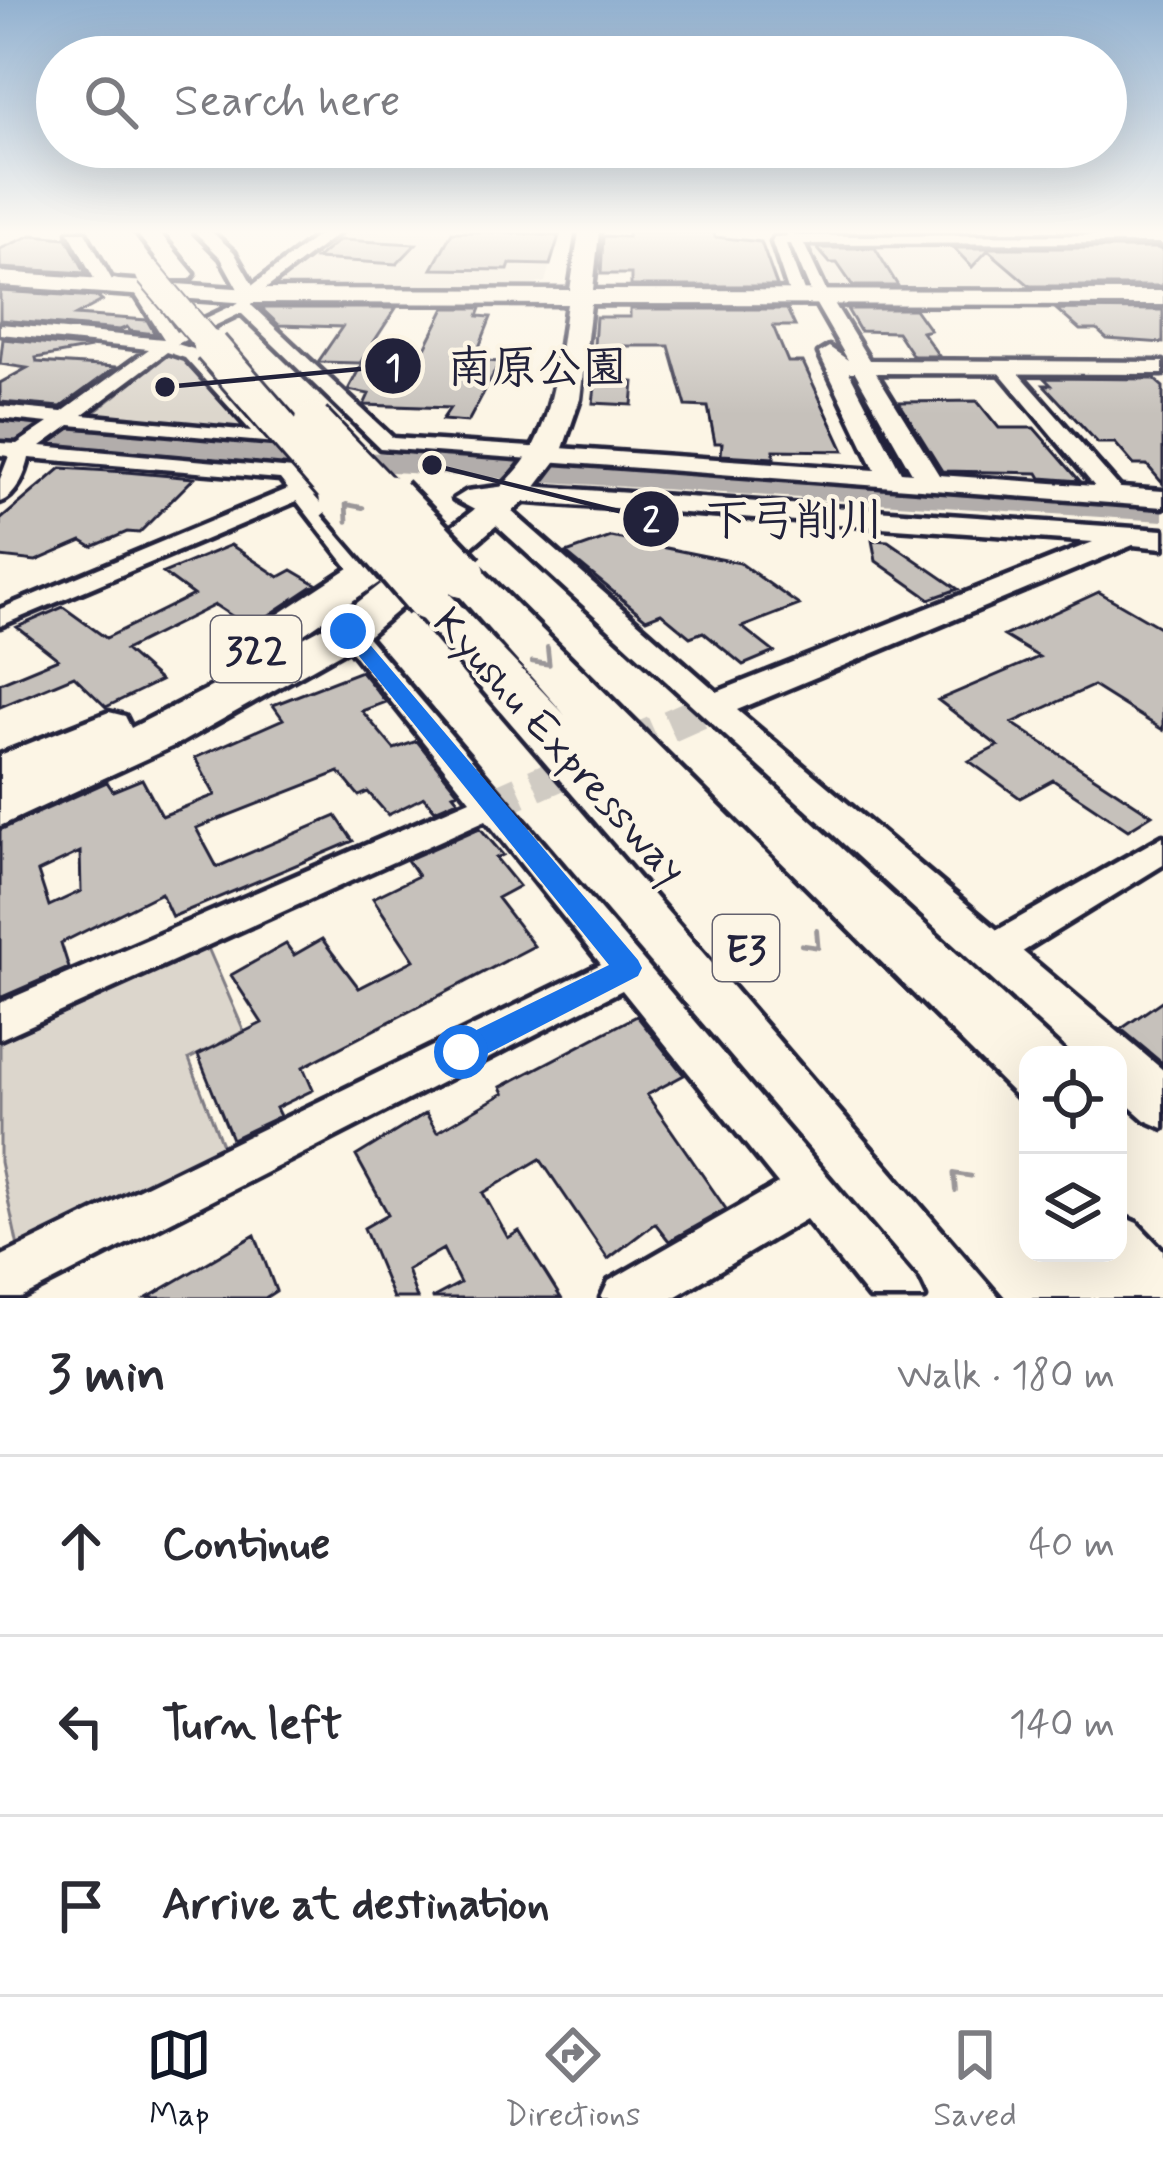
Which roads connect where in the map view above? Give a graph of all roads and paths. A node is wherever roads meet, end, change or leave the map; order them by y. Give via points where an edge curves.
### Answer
1 (159, 293) edge
2 (169, 293) edge
3 (236, 293) edge
4 (242, 293) edge
5 (569, 293) edge
6 (570, 293) edge
7 (251, 294) junction
8 (809, 295) junction
9 (1163, 295) edge
10 (569, 296) junction
11 (0, 329) edge
12 (169, 343) junction
13 (837, 366) junction
14 (862, 366) junction
15 (1005, 368) junction
16 (1161, 370) edge
17 (0, 412) edge
18 (63, 421) junction
19 (10, 451) edge
20 (510, 478) junction
21 (893, 481) junction
22 (932, 484) junction
23 (300, 492) junction
24 (0, 495) edge
25 (1114, 495) junction
26 (1163, 499) edge
27 (1148, 538) edge
28 (1163, 552) edge
29 (367, 575) junction
30 (445, 587) junction
31 (0, 618) edge
32 (348, 631) junction
33 (712, 707) junction
34 (0, 774) edge
35 (490, 805) junction
36 (0, 808) edge
37 (1163, 849) edge
38 (993, 951) junction
39 (628, 968) junction
40 (0, 1021) edge
41 (1099, 1046) edge
42 (1127, 1071) edge
43 (1163, 1103) edge
44 (1019, 1161) edge
45 (810, 1191) junction
46 (1115, 1262) edge
47 (0, 1283) edge
48 (626, 1298) edge
49 (899, 1298) edge
50 (1064, 1298) edge
51 (1149, 1298) edge

1 - 12 street
2 - 30 highway, Kyushu Expressway / E3, bridge
3 - 7 highway
4 - 7 highway
5 - 10 highway
6 - 10 highway
7 - 10 highway
7 - 12 street
7 - 20 street via 387,444
8 - 9 highway
8 - 10 highway
8 - 13 street
8 - 14 street
10 - 20 highway via 566,399
11 - 12 street
12 - 18 street
12 - 18 street via 191,353 268,439
13 - 14 street
13 - 21 street
14 - 15 street
14 - 22 street
15 - 16 street
15 - 25 street
17 - 18 street
18 - 19 street
19 - 23 street via 286,473
19 - 24 street via 16,471
20 - 21 street
20 - 27 street
20 - 29 highway, 322
20 - 32 highway, 322
20 - 33 street
21 - 22 street
22 - 25 street
23 - 29 street
23 - 31 street
25 - 26 street
27 - 28 street
27 - 33 street
29 - 34 highway, 322 via 140,714
30 -> 44 highway, Kyushu Expressway / E3
50 -> 30 highway, Kyushu Expressway / E3
32 - 35 street
32 - 36 highway, 322 via 166,731
33 - 38 street
35 - 39 street
35 - 40 street
37 - 38 street
38 - 41 street
39 - 45 street
39 - 47 street
42 - 43 street
45 - 48 street
45 - 49 street
46 - 51 highway

